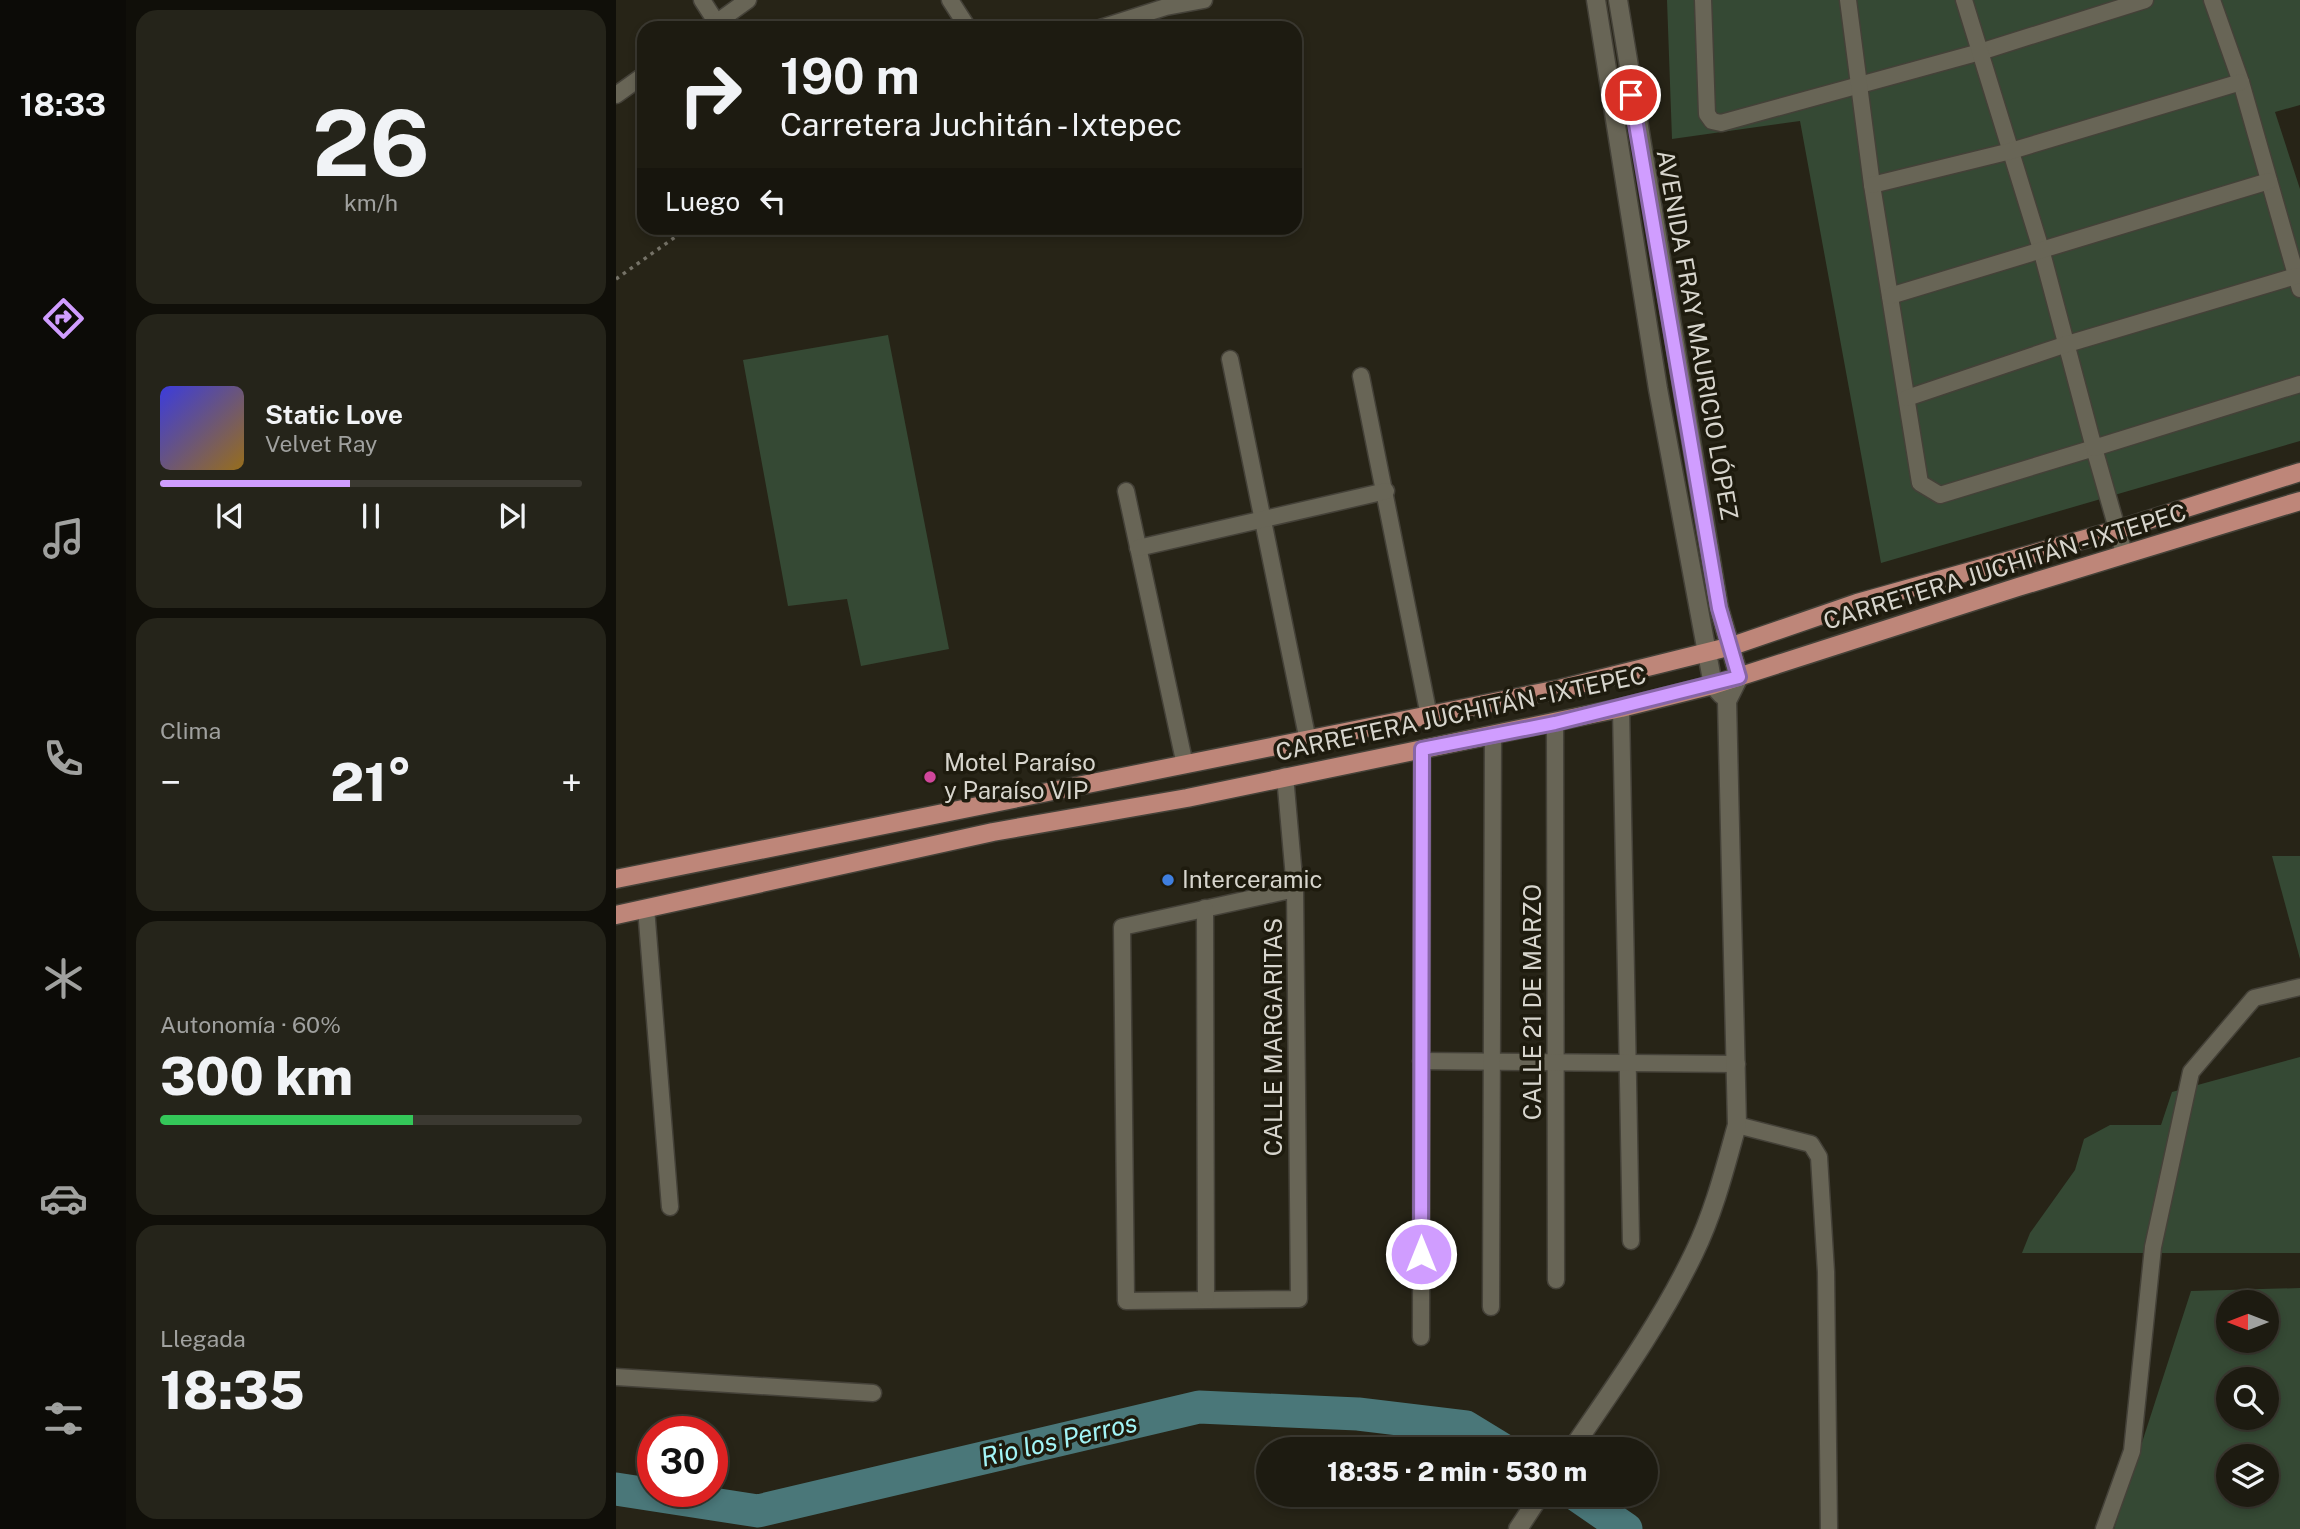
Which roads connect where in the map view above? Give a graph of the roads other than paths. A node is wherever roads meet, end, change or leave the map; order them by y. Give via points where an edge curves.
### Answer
1 (702, 0) edge
2 (748, 0) edge
3 (950, 0) edge
4 (1201, 0) edge
5 (1596, 0) edge
6 (1618, 0) edge
7 (1703, 0) edge
8 (1848, 0) edge
9 (1964, 0) edge
10 (2145, 0) edge
11 (2212, 0) edge
12 (712, 21) edge
13 (721, 21) edge
14 (964, 21) edge
15 (1125, 21) edge
16 (1980, 52) junction
17 (637, 80) edge
18 (2241, 82) junction
19 (1858, 83) junction
20 (616, 95) edge
21 (2011, 151) junction
22 (2269, 181) junction
23 (1872, 185) junction
24 (2041, 249) junction
25 (2298, 283) edge
26 (1890, 296) junction
27 (2064, 345) junction
28 (1230, 359) dead end
29 (1361, 376) dead end
30 (2300, 384) edge
31 (1907, 398) junction
32 (2094, 448) junction
33 (2300, 472) edge
34 (1126, 491) dead end
35 (1386, 491) junction
36 (2300, 501) edge
37 (1262, 520) junction
38 (2117, 530) junction
39 (1138, 548) junction
40 (2124, 553) junction
41 (1731, 646) junction
42 (1706, 653) junction
43 (1739, 677) junction
44 (1713, 685) junction
45 (1727, 701) junction
46 (1620, 708) junction
47 (1429, 716) junction
48 (1555, 723) junction
49 (1493, 736) junction
50 (1308, 741) junction
51 (1422, 749) junction
52 (1185, 765) junction
53 (1284, 776) junction
54 (833, 835) junction
55 (839, 866) junction
56 (616, 879) edge
57 (1295, 889) junction
58 (646, 908) junction
59 (1205, 908) junction
60 (616, 915) edge
61 (2300, 987) edge
62 (1421, 1061) junction
63 (1490, 1063) junction
64 (1556, 1063) junction
65 (1626, 1063) junction
66 (1737, 1064) junction
67 (1737, 1125) junction
68 (670, 1207) dead end
69 (1631, 1241) dead end
70 (1556, 1280) dead end
71 (1206, 1298) junction
72 (1491, 1307) dead end
73 (1421, 1337) dead end
74 (616, 1377) edge
75 (873, 1393) dead end
76 (1580, 1437) edge
77 (1532, 1507) edge
78 (1518, 1529) edge
79 (1829, 1529) edge
80 (2104, 1529) edge

1 - 12 street
2 - 13 street
3 - 14 street
4 - 15 street
5 - 42 street, AVENIDA FRAY MAURICIO LÓPEZ
6 - 41 street, AVENIDA FRAY MAURICIO LÓPEZ via 1719,608
7 - 19 street via 1707,114 1712,121 1721,123
8 - 19 street
9 - 16 street
10 - 16 street
11 - 18 street
16 - 19 street
16 - 21 street
17 - 20 street
18 - 21 street
18 - 22 street
19 - 23 street
21 - 23 street
21 - 24 street
22 - 24 street
22 - 25 street
23 - 26 street
24 - 26 street
24 - 27 street
25 - 27 street
26 - 31 street
27 - 31 street
27 - 32 street
28 - 37 street
29 - 35 street
30 - 32 street
31 - 32 street via 1920,483 1940,495
32 - 38 street
33 - 38 main road, CARRETERA JUCHITÁN - IXTEPEC
34 - 39 street
35 - 37 street
35 - 47 street
36 - 40 main road, CARRETERA JUCHITÁN - IXTEPEC
37 - 39 street
37 - 50 street
38 - 40 street
38 - 41 main road, CARRETERA JUCHITÁN - IXTEPEC via 1857,603
39 - 52 street
40 - 43 main road, CARRETERA JUCHITÁN - IXTEPEC
41 - 42 main road, CARRETERA JUCHITÁN - IXTEPEC
41 - 43 street, AVENIDA FRAY MAURICIO LÓPEZ
42 - 44 street, AVENIDA FRAY MAURICIO LÓPEZ
42 - 47 main road, CARRETERA JUCHITÁN - IXTEPEC
43 - 44 main road, CARRETERA JUCHITÁN - IXTEPEC
43 - 45 street
44 - 45 street
44 - 46 main road, CARRETERA JUCHITÁN - IXTEPEC
45 - 66 street
46 - 48 main road, CARRETERA JUCHITÁN - IXTEPEC
46 - 65 street
47 - 50 main road, CARRETERA JUCHITÁN - IXTEPEC
48 - 49 main road, CARRETERA JUCHITÁN - IXTEPEC
48 - 64 street, CALLE 21 DE MARZO
49 - 51 main road, CARRETERA JUCHITÁN - IXTEPEC
49 - 63 street
50 - 52 main road, CARRETERA JUCHITÁN - IXTEPEC
51 - 53 main road, CARRETERA JUCHITÁN - IXTEPEC
51 - 62 street
52 - 54 main road, CARRETERA JUCHITÁN - IXTEPEC
53 - 55 main road, CARRETERA JUCHITÁN - IXTEPEC
53 - 57 street, CALLE MARGARITAS
54 - 55 main road
54 - 56 main road, CARRETERA JUCHITÁN - IXTEPEC
55 - 58 main road, CARRETERA JUCHITÁN - IXTEPEC
57 - 59 street
57 - 71 street, CALLE MARGARITAS via 1299,1299
58 - 60 main road, CARRETERA JUCHITÁN - IXTEPEC
58 - 68 street
59 - 71 street
59 - 71 street via 1122,927 1126,1301
61 - 80 street via 2253,998 2191,1072 2153,1247 2132,1451
62 - 63 street
62 - 73 street
63 - 64 street
63 - 72 street
64 - 65 street
64 - 70 street, CALLE 21 DE MARZO
65 - 66 street
65 - 69 street
66 - 67 street
67 - 76 street via 1720,1189 1694,1253 1626,1370
67 - 79 street via 1811,1144 1819,1157 1826,1272
74 - 75 street
77 - 78 street

